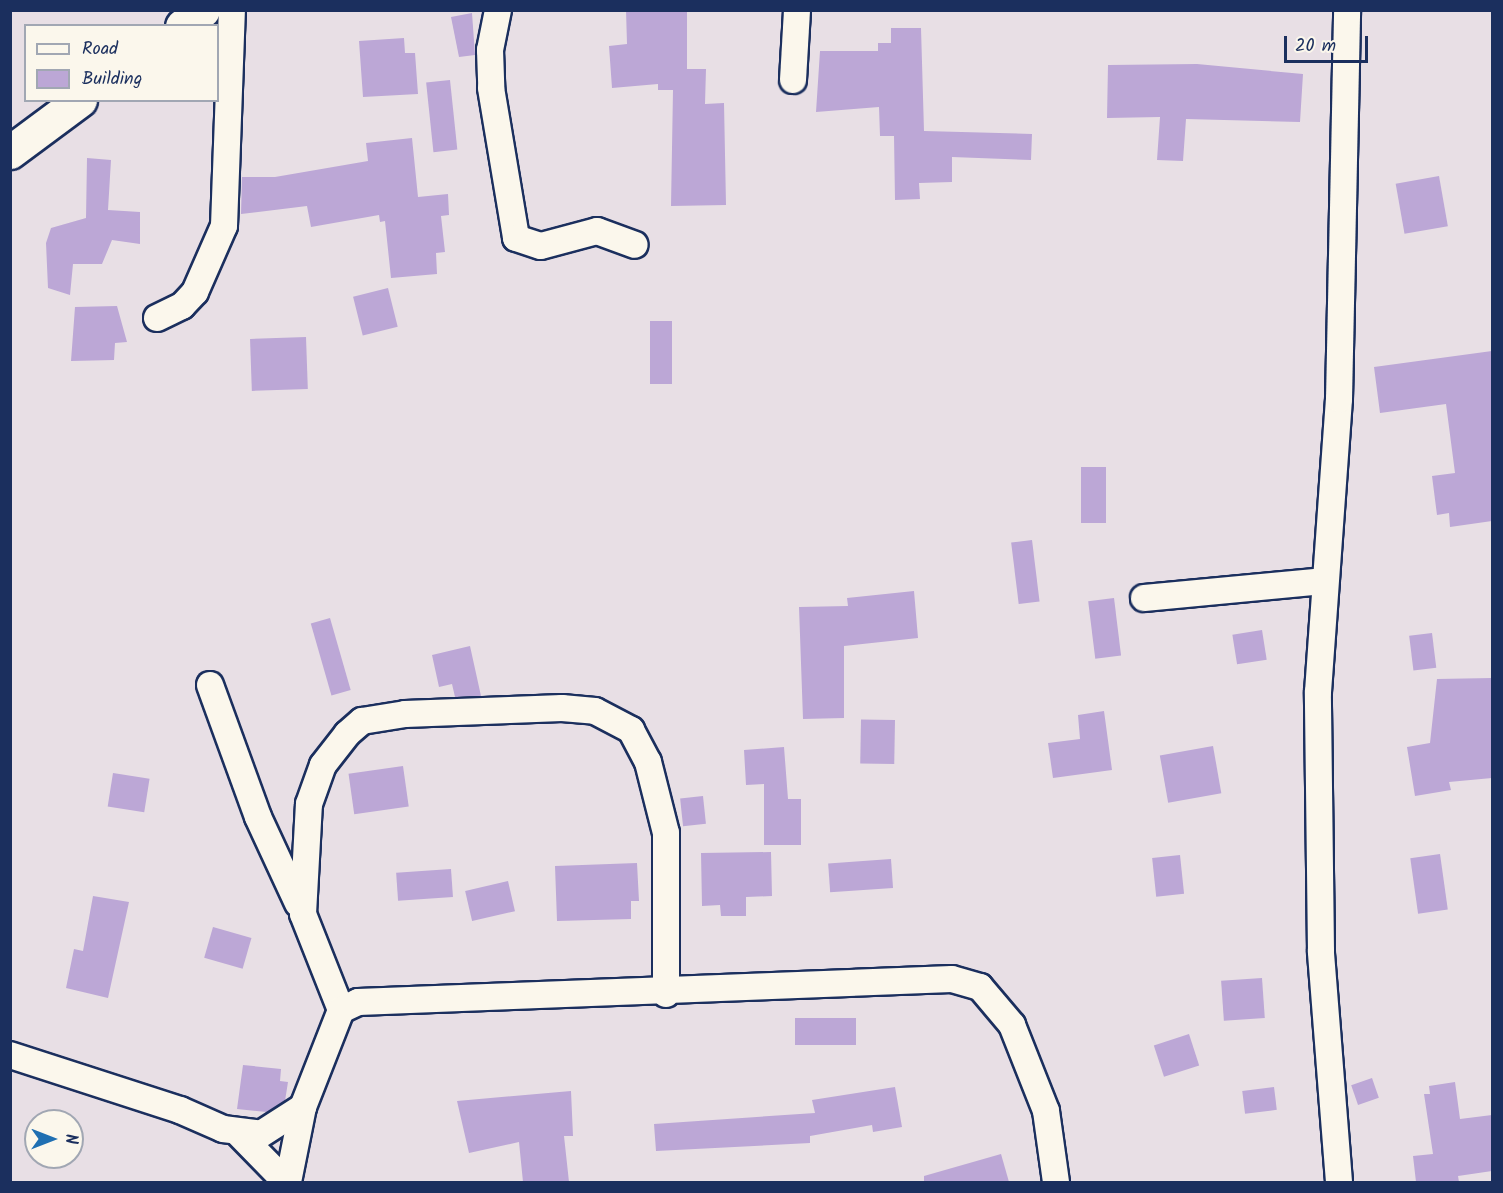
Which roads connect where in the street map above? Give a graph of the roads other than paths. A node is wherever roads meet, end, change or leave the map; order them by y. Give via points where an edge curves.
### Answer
1 (203, 10) edge
2 (232, 10) edge
3 (498, 10) edge
4 (797, 10) edge
5 (1347, 10) edge
6 (185, 24) edge
7 (793, 80) dead end
8 (77, 102) edge
9 (10, 152) edge
10 (635, 245) dead end
11 (157, 318) dead end
12 (1323, 581) junction
13 (1144, 598) dead end
14 (210, 685) dead end
15 (303, 914) junction
16 (666, 994) junction
17 (342, 1010) junction
18 (10, 1055) edge
19 (303, 1107) junction
20 (239, 1134) junction
21 (287, 1182) edge
22 (1056, 1182) edge
23 (1339, 1182) edge

1 - 6 street
2 - 11 street via 224,226 195,292 182,306
3 - 10 street via 490,50 491,88 516,238 541,246 597,231
4 - 7 street
5 - 12 street via 1339,399
8 - 9 street
12 - 13 street
12 - 23 street via 1318,692 1321,951
14 - 15 street via 258,817
15 - 16 street via 302,850 309,804 323,765 362,721 477,710 596,711 631,730 659,800 666,833
15 - 17 street
16 - 17 street via 437,998 358,1002
16 - 22 street via 952,979 980,987 1012,1024 1036,1075
17 - 19 street
18 - 20 street
19 - 20 street via 274,1130
19 - 21 street
20 - 21 street

